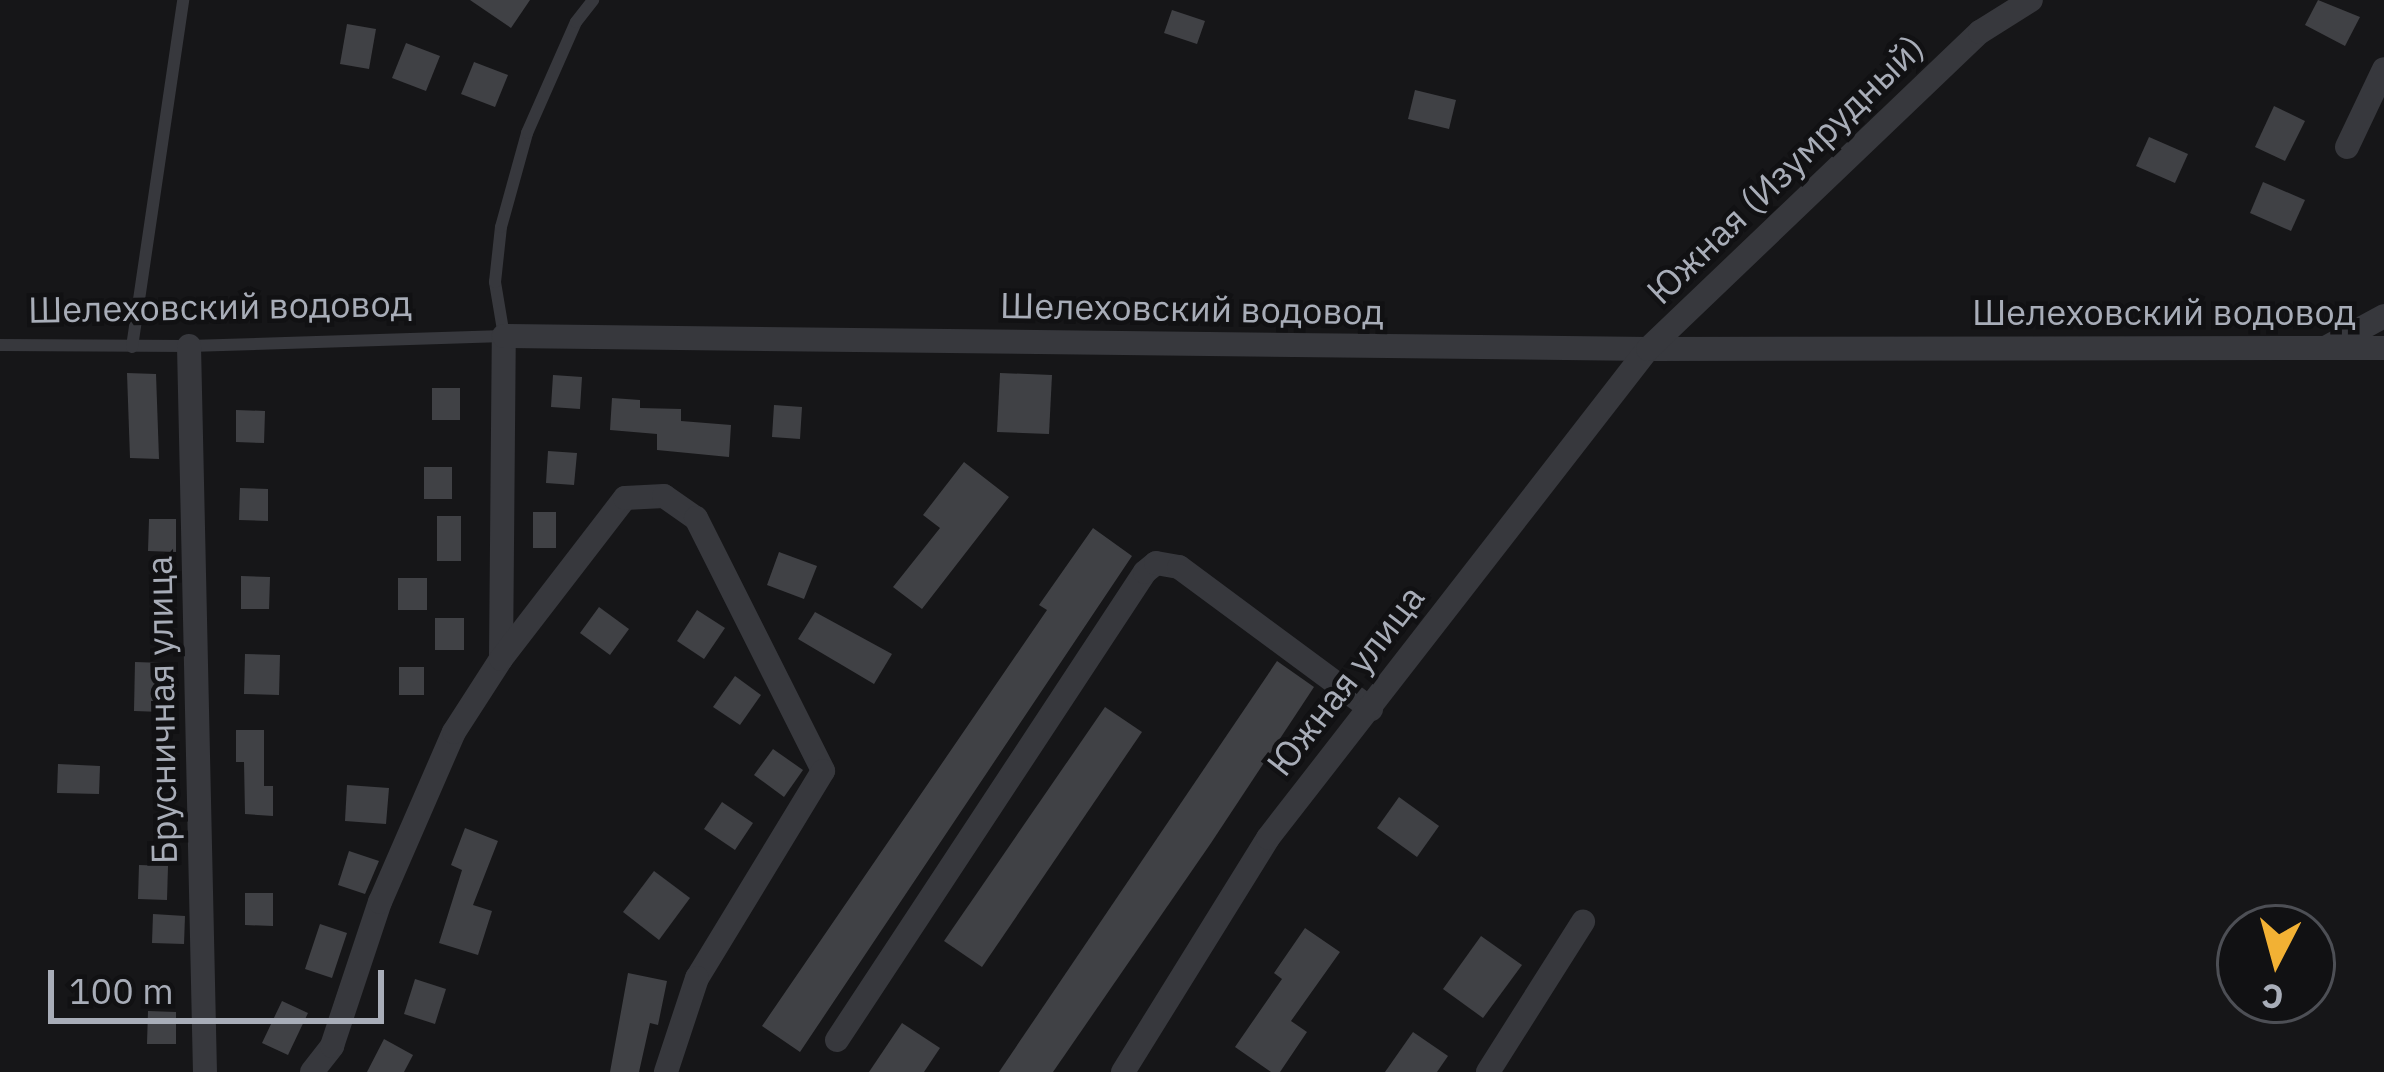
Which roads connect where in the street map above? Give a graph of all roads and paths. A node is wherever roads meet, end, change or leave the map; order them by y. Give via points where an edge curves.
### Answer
1 (183, 0) edge
2 (593, 0) edge
3 (2031, 0) edge
4 (2384, 68) edge
5 (2347, 147) dead end
6 (2384, 316) edge
7 (504, 336) junction
8 (0, 345) edge
9 (189, 346) junction
10 (132, 347) junction
11 (2325, 348) junction
12 (2384, 348) edge
13 (1648, 350) junction
14 (501, 659) junction
15 (1371, 709) junction
16 (1583, 922) dead end
17 (837, 1040) dead end
18 (205, 1072) edge
19 (312, 1072) edge
20 (666, 1072) edge
21 (1123, 1072) edge
22 (1488, 1072) edge

1 - 10 lane
2 - 7 lane via 527,134 501,227 495,282
3 - 13 street, Южная (Изумрудный) via 1980,32
4 - 5 street
6 - 11 street
7 - 9 lane, Шелеховский водовод
7 - 13 street, Шелеховский водовод
7 - 14 street
8 - 10 lane, Шелеховский водовод
9 - 10 lane, Шелеховский водовод
9 - 18 street, Брусничная улица
11 - 12 street, Шелеховский водовод
11 - 13 street, Шелеховский водовод
13 - 15 street, Южная улица
14 - 19 street via 454,732 380,902 332,1046
14 - 20 street via 625,498 664,496 697,518 823,771 698,978
15 - 17 street via 1179,567 1156,563
15 - 21 street, Южная улица via 1268,838
16 - 22 street

